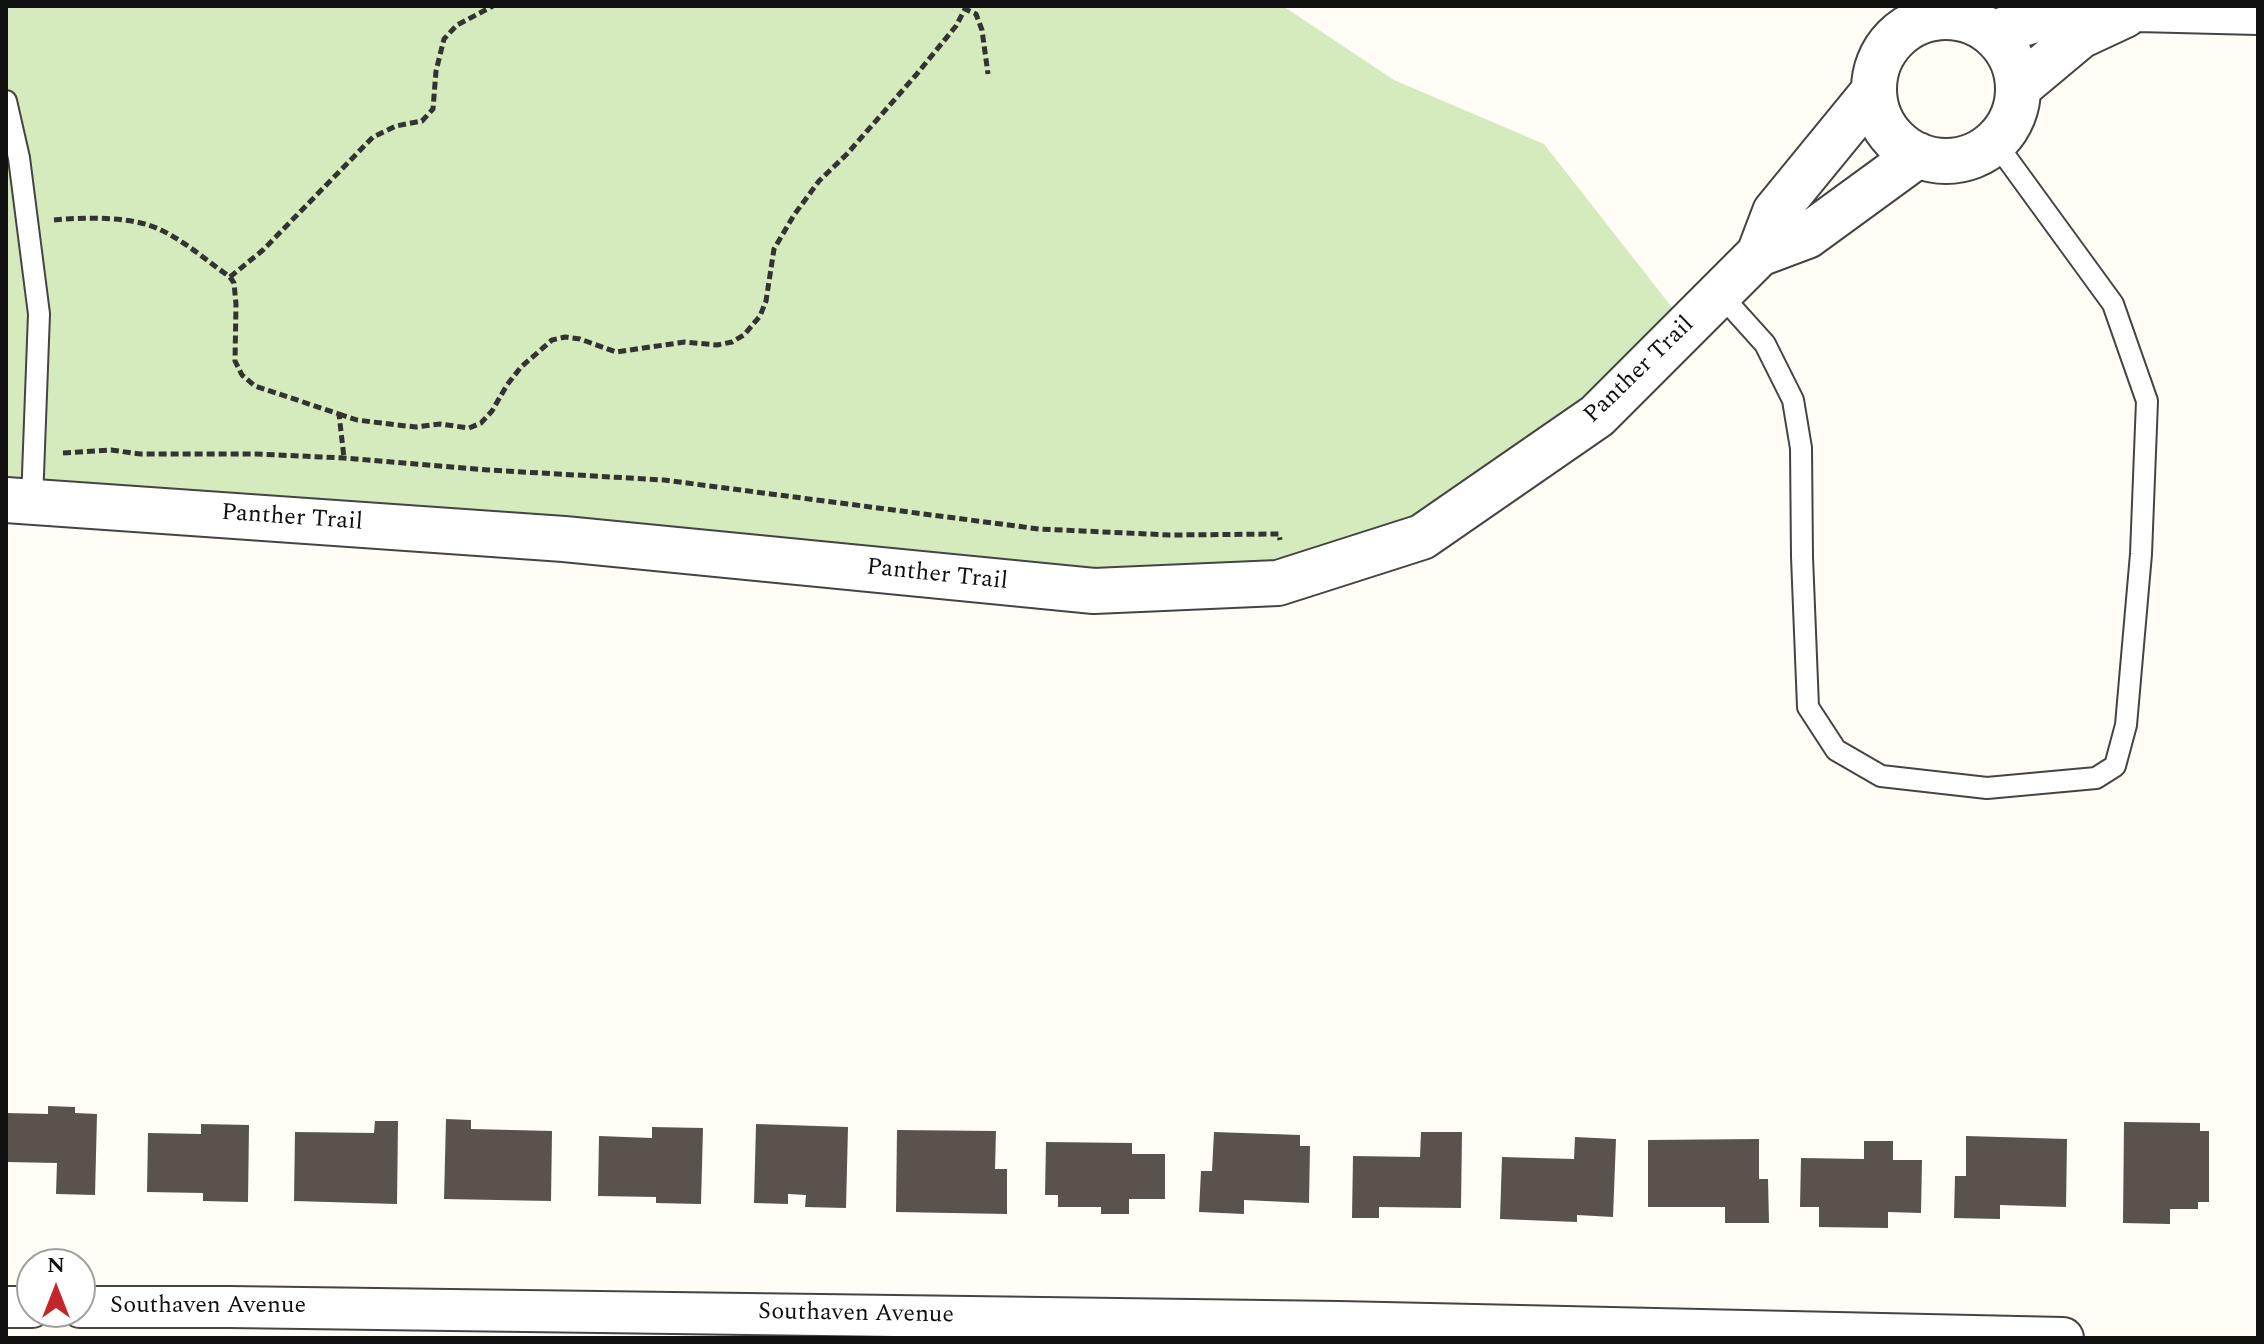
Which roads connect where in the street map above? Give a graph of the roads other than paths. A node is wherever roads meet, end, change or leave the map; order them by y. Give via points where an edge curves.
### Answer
1 (2138, 9) junction
2 (1933, 12) edge
3 (2258, 12) edge
4 (1992, 33) junction
5 (2019, 87) junction
6 (1874, 91) junction
7 (6, 101) edge
8 (1995, 142) junction
9 (1918, 155) junction
10 (1759, 254) junction
11 (1720, 294) junction
12 (19, 500) edge
13 (96, 1309) edge
14 (229, 1322) edge
15 (789, 1326) edge
16 (1338, 1330) edge
17 (1898, 1335) edge
18 (2063, 1338) edge

1 - 3 street
1 - 4 street via 2063,12
1 - 5 street via 2080,36
2 - 4 street via 1974,22
2 - 6 street via 1884,51
4 - 5 street via 2006,48
5 - 8 street via 2008,126
6 - 9 street via 1886,129
6 - 10 street, Panther Trail via 1775,212
7 - 12 lane via 19,158 39,314 34,454
8 - 9 street via 1958,160
8 - 11 lane via 2113,304 2147,401 2126,725 2115,766 2096,778 1972,787 1881,776 1836,750 1808,707 1801,448 1793,400 1765,344
9 - 10 street, Panther Trail via 1807,236
10 - 11 street, Panther Trail
11 - 12 street, Panther Trail via 1597,416 1422,537 1278,583 1094,591 564,539
13 - 14 street, Southaven Avenue
14 - 15 street, Southaven Avenue
15 - 16 street, Southaven Avenue
16 - 17 street, Southaven Avenue
17 - 18 street, Southaven Avenue

